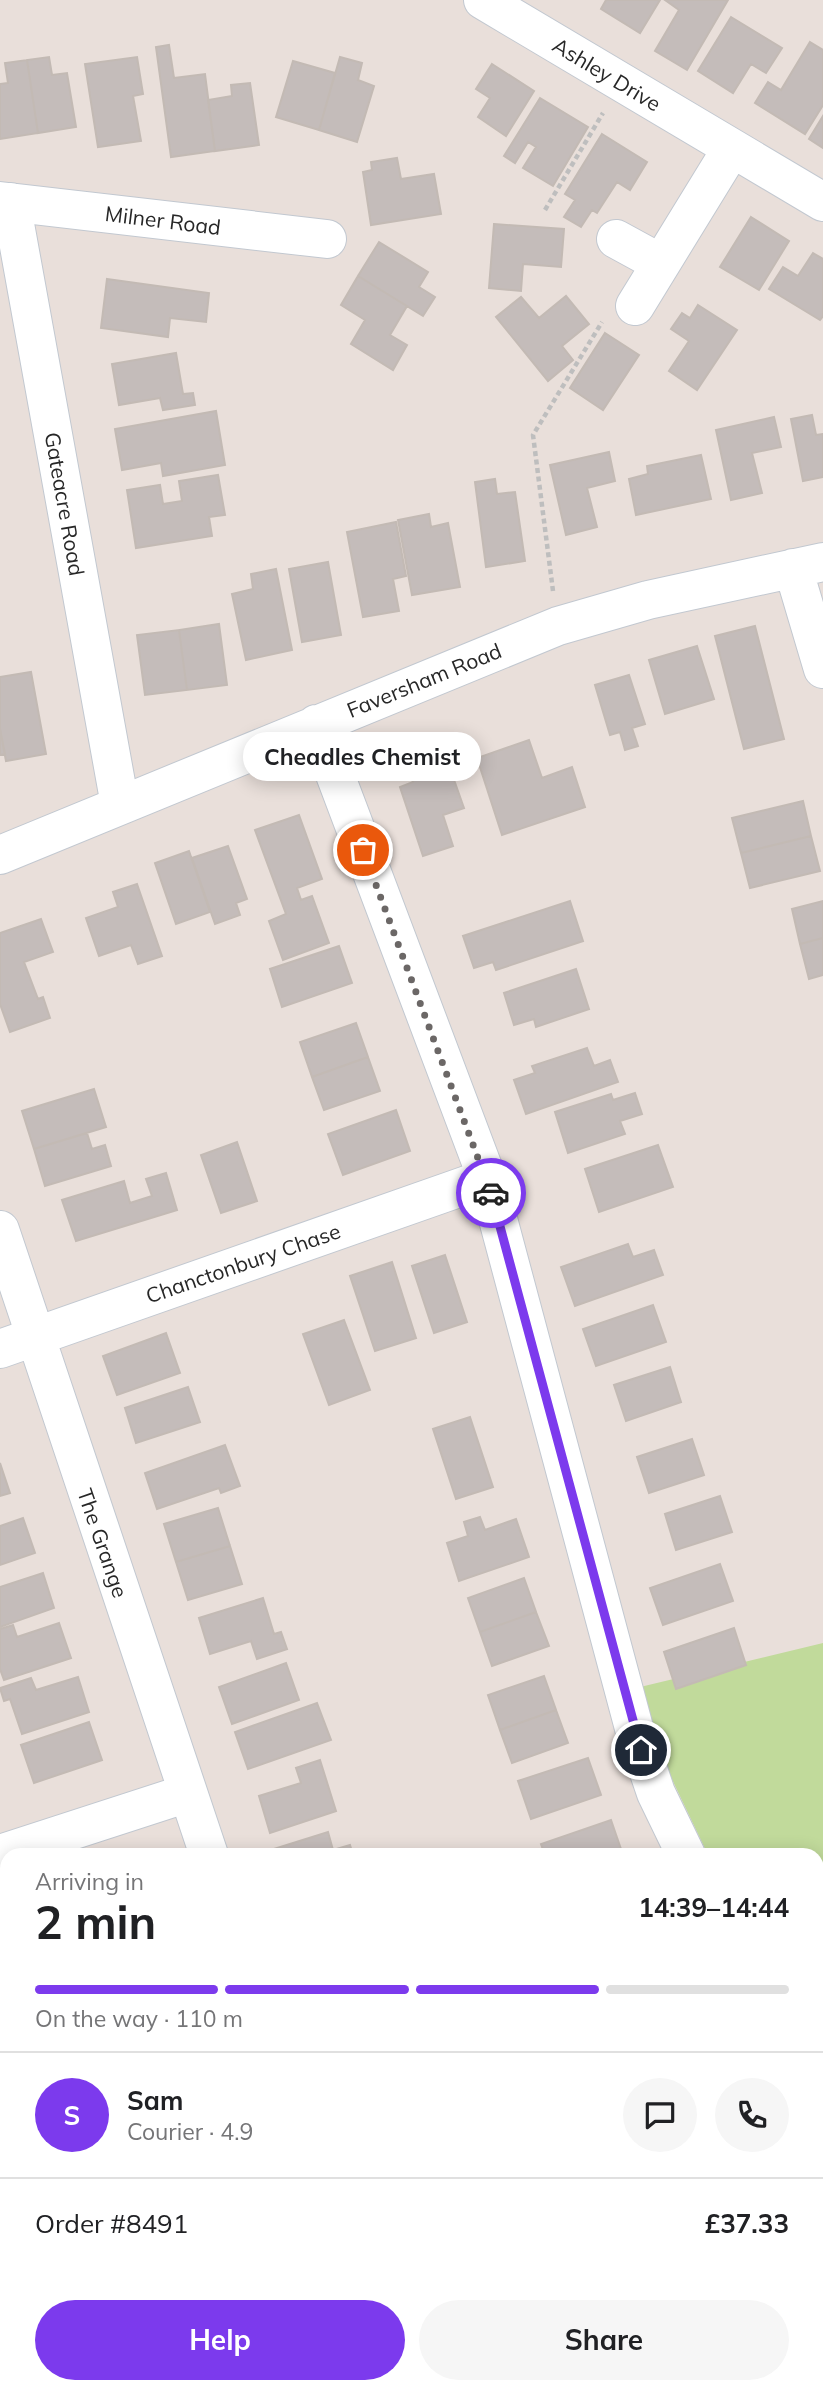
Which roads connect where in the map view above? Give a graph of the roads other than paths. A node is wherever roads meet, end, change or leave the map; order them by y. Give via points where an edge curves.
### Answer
1 (483, 0) edge
2 (732, 148) junction
3 (6, 202) edge
4 (823, 202) edge
5 (327, 239) dead end
6 (616, 239) dead end
7 (660, 263) junction
8 (635, 306) road end
9 (808, 565) edge
10 (823, 669) edge
11 (316, 724) junction
12 (120, 805) junction
13 (0, 855) edge
14 (487, 1178) junction
15 (0, 1230) edge
16 (17, 1343) edge
17 (188, 1793) junction
18 (18, 1848) edge
19 (207, 1848) edge
20 (683, 1848) edge

1 - 2 street, Ashley Drive
2 - 4 street, Ashley Drive
2 - 7 street
3 - 5 street, Milner Road
3 - 12 street, Gateacre Road
6 - 7 street
7 - 8 street
9 - 10 street
9 - 11 street, Faversham Road via 648,600 558,626
11 - 12 street, Faversham Road
11 - 14 street
12 - 13 street, Faversham Road
14 - 16 street, Chanctonbury Chase
14 - 20 street via 634,1728 656,1793
15 - 16 street, The Grange
16 - 17 street, The Grange
17 - 18 street
17 - 19 street, The Grange

